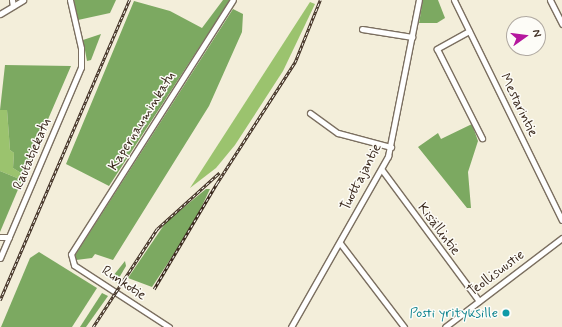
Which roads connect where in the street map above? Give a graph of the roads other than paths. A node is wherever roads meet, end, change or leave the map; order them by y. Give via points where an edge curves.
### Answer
1 (12, 0) edge
2 (23, 0) edge
3 (70, 0) edge
4 (233, 0) edge
5 (419, 0) edge
6 (454, 0) edge
7 (550, 0) edge
8 (13, 6) junction
9 (0, 14) edge
10 (562, 24) edge
11 (362, 29) dead end
12 (469, 31) junction
13 (412, 37) junction
14 (310, 113) dead end
15 (482, 138) dead end
16 (391, 147) junction
17 (382, 170) junction
18 (562, 220) edge
19 (0, 237) edge
20 (9, 237) junction
21 (562, 238) edge
22 (340, 243) junction
23 (71, 254) joint
24 (0, 258) edge
25 (479, 301) junction
26 (169, 327) edge
27 (291, 327) edge
28 (404, 327) edge
29 (445, 327) edge

1 - 8 street
2 - 8 street
3 - 20 street, Rautatiekatu via 83,57
4 - 23 street, Kapernauminkatu
5 - 13 street, Tuottajantie
6 - 12 street, Mestarintie
7 - 10 street
8 - 9 street
11 - 13 street
12 - 15 street via 437,49
12 - 18 street, Mestarintie
13 - 16 street, Tuottajantie
14 - 16 street via 338,133
16 - 17 street, Tuottajantie
17 - 22 street, Tuottajantie
17 - 25 street, Kisällintie
19 - 20 street
20 - 24 street, Rautatiekatu
21 - 25 street, Teollisuustie
22 - 27 street, Tuottajantie
22 - 28 street
23 - 26 street, Runkotie via 74,265
25 - 29 street, Teollisuustie

